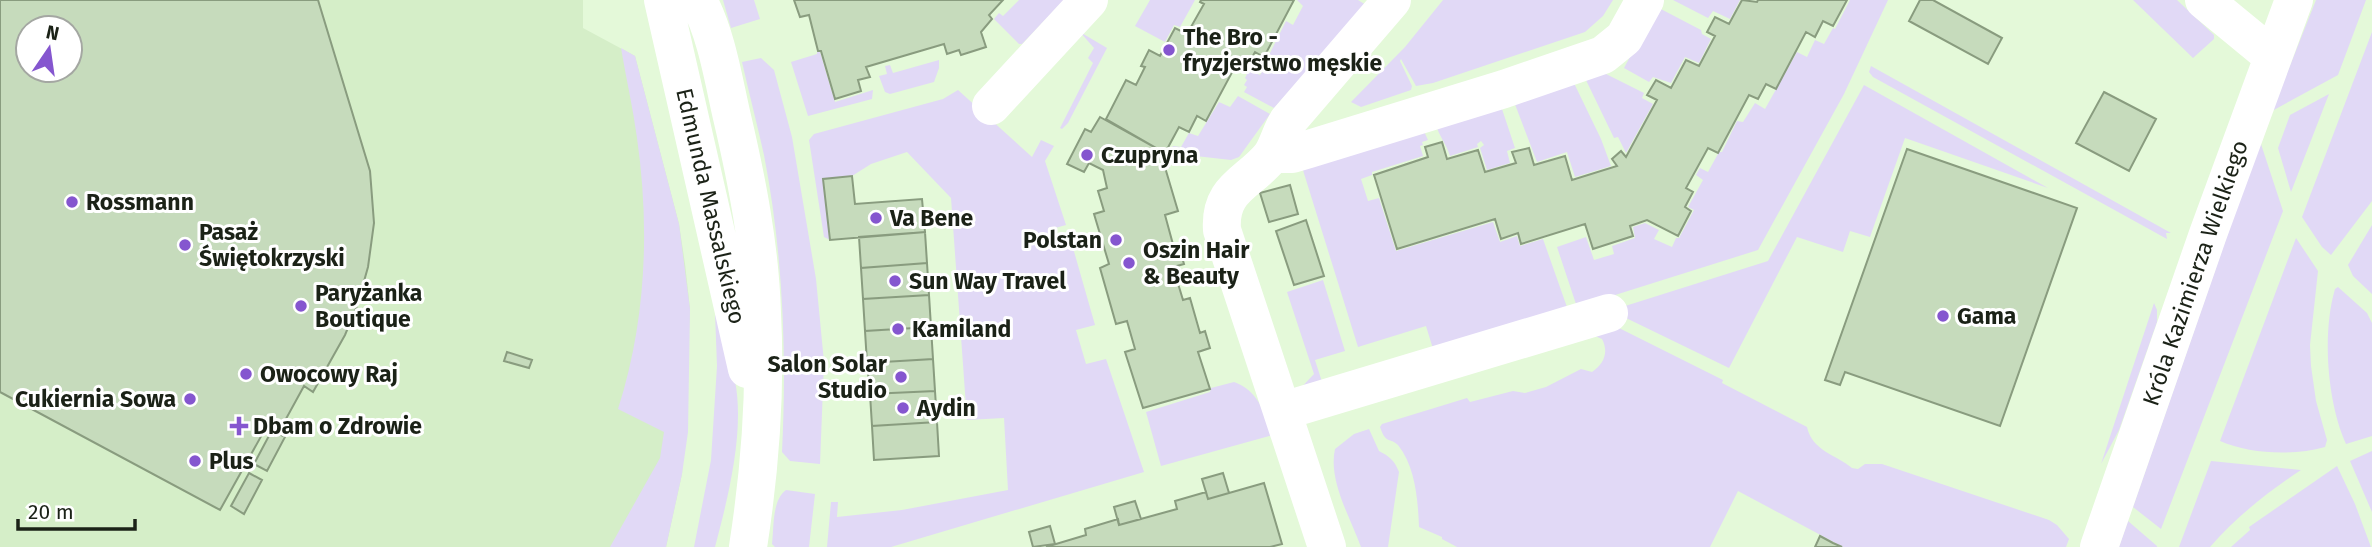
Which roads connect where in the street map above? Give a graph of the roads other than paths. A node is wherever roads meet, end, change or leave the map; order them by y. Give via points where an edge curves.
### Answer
1 (663, 0) edge
2 (698, 0) edge
3 (1089, 0) edge
4 (1392, 0) edge
5 (1644, 0) edge
6 (2204, 0) edge
7 (2294, 0) edge
8 (2272, 56) junction
9 (991, 106) dead end
10 (1273, 154) junction
11 (1609, 313) dead end
12 (762, 411) junction
13 (1283, 411) junction
14 (748, 547) edge
15 (1327, 547) edge
16 (2099, 547) edge

1 - 12 street, Edmunda Massalskiego via 748,370
2 - 12 street, Edmunda Massalskiego via 717,49 748,188 762,312
3 - 9 street
4 - 10 street via 1288,121
5 - 10 street via 1624,37 1603,55 1309,149
6 - 8 street
7 - 8 street, Króla Kazimierza Wielkiego
8 - 16 street, Króla Kazimierza Wielkiego
10 - 13 street via 1229,194 1221,219
11 - 13 street
12 - 14 street, Edmunda Massalskiego
13 - 15 street

